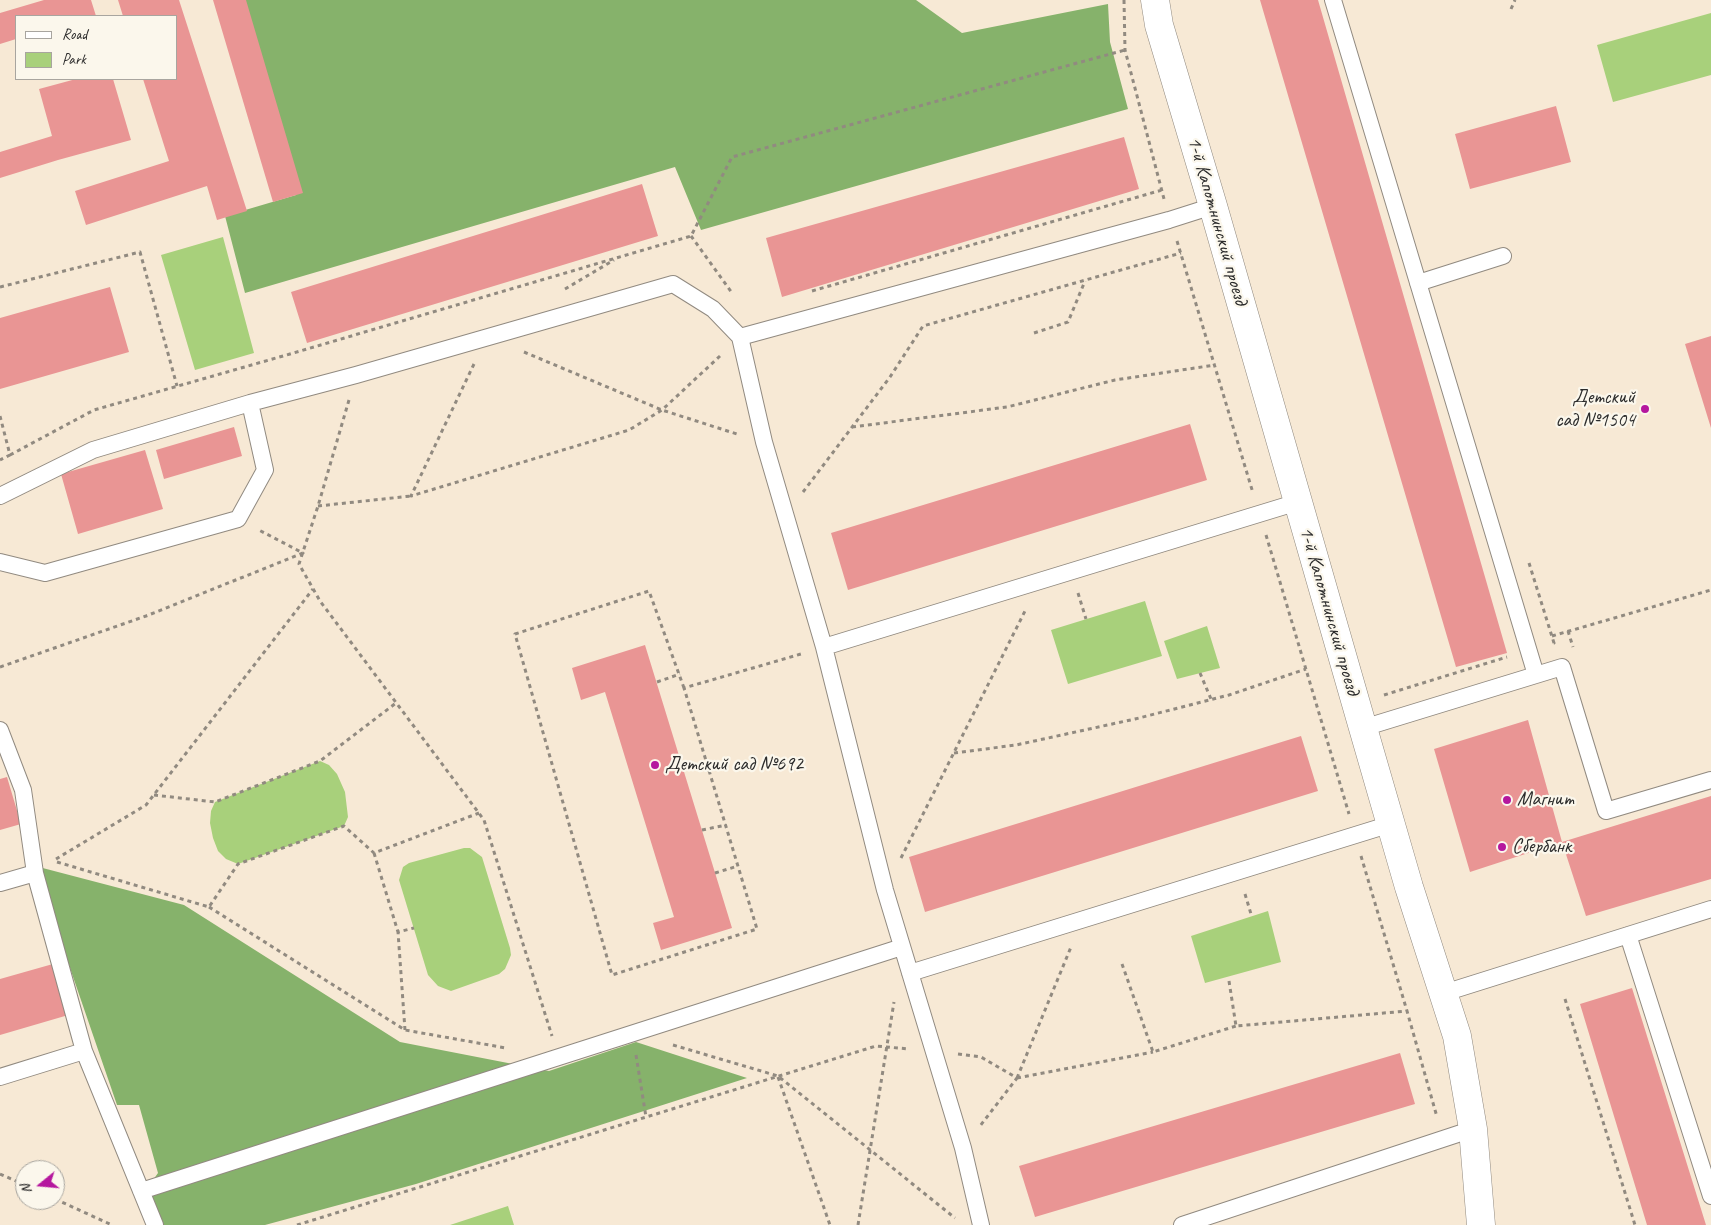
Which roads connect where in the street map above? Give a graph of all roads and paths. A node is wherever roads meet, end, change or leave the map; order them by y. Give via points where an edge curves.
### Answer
1 (1124, 0) edge
2 (1155, 0) edge
3 (1333, 0) edge
4 (1515, 0) edge
5 (1511, 9) dead end
6 (1125, 50) junction
7 (1162, 190) junction
8 (1213, 206) junction
9 (1169, 220) junction
10 (691, 236) junction
11 (1181, 253) junction
12 (1503, 256) dead end
13 (1085, 280) junction
14 (1418, 283) junction
15 (0, 287) edge
16 (811, 291) dead end
17 (734, 295) dead end
18 (1034, 333) dead end
19 (488, 336) junction
20 (740, 337) junction
21 (1215, 365) junction
22 (356, 375) junction
23 (177, 386) junction
24 (250, 403) junction
25 (662, 410) junction
26 (0, 416) edge
27 (851, 427) junction
28 (764, 442) junction
29 (10, 455) junction
30 (0, 460) edge
31 (0, 496) edge
32 (411, 496) junction
33 (1298, 502) junction
34 (318, 506) junction
35 (1260, 514) junction
36 (784, 516) junction
37 (238, 519) junction
38 (303, 553) junction
39 (0, 562) edge
40 (1040, 581) junction
41 (313, 589) junction
42 (1711, 590) edge
43 (1568, 631) junction
44 (1552, 636) dead end
45 (824, 647) junction
46 (1574, 649) dead end
47 (0, 667) edge
48 (1306, 669) junction
49 (680, 674) junction
50 (1200, 674) dead end
51 (1536, 675) junction
52 (657, 682) dead end
53 (684, 688) junction
54 (1211, 699) junction
55 (396, 703) junction
56 (1362, 728) junction
57 (0, 730) edge
58 (954, 753) junction
59 (1711, 780) edge
60 (154, 795) junction
61 (479, 814) junction
62 (1391, 824) junction
63 (726, 825) junction
64 (702, 830) dead end
65 (1355, 835) junction
66 (374, 853) junction
67 (738, 866) junction
68 (35, 873) junction
69 (715, 873) dead end
70 (0, 883) edge
71 (885, 890) junction
72 (209, 907) junction
73 (1711, 909) edge
74 (1082, 920) junction
75 (414, 928) dead end
76 (398, 932) junction
77 (1628, 935) junction
78 (902, 947) junction
79 (1122, 964) dead end
80 (910, 973) junction
81 (1230, 981) dead end
82 (1444, 993) junction
83 (895, 995) dead end
84 (1565, 998) dead end
85 (1407, 1011) junction
86 (1236, 1026) junction
87 (405, 1030) junction
88 (633, 1033) junction
89 (511, 1049) dead end
90 (84, 1051) junction
91 (934, 1052) junction
92 (1153, 1052) junction
93 (559, 1057) junction
94 (778, 1076) junction
95 (0, 1077) edge
96 (1017, 1078) junction
97 (646, 1117) junction
98 (1473, 1129) junction
99 (1442, 1139) junction
100 (964, 1148) junction
101 (870, 1150) junction
102 (0, 1174) edge
103 (15, 1181) edge
104 (141, 1191) junction
105 (1711, 1196) edge
106 (65, 1204) edge
107 (956, 1219) dead end
108 (112, 1225) edge
109 (154, 1225) edge
110 (297, 1225) edge
111 (830, 1225) edge
112 (858, 1225) edge
113 (981, 1225) edge
114 (1182, 1225) edge
115 (1481, 1225) edge
116 (1635, 1225) edge

1 - 6 path
2 - 8 street, 1-й Капотнинский проезд via 1159,25
3 - 14 lane
4 - 5 path
6 - 7 path
6 - 10 path via 732,157
7 - 9 path
7 - 16 path
8 - 9 lane
8 - 33 street, 1-й Капотнинский проезд
9 - 11 path
9 - 20 lane
10 - 17 path
10 - 23 path
11 - 13 path
11 - 21 path
12 - 14 lane
13 - 18 path via 1068,322
13 - 27 path via 923,326 890,377
14 - 51 lane
15 - 23 path via 140,252
19 - 20 lane via 673,284 714,309
19 - 22 lane
19 - 25 path
19 - 32 path
20 - 25 path
20 - 28 lane
21 - 27 path via 1115,380 1007,407
21 - 35 path
22 - 24 lane
22 - 34 path
23 - 29 path via 94,410
24 - 31 lane via 93,450
24 - 37 lane via 264,470
25 - 28 path
25 - 32 path via 628,430
26 - 29 path
27 - 36 path
28 - 36 lane
29 - 30 path
32 - 34 path
33 - 35 lane
33 - 56 street, 1-й Капотнинский проезд
34 - 38 path
35 - 40 lane
35 - 48 path
36 - 45 lane
37 - 38 path
37 - 39 lane via 45,573
38 - 41 path via 299,564
38 - 47 path via 146,616
40 - 45 lane
40 - 58 path
41 - 55 path
41 - 60 path
42 - 43 path
43 - 44 path
43 - 46 path
45 - 53 path
45 - 71 lane
48 - 54 path
48 - 65 path
49 - 52 path
49 - 53 path
49 - 67 path via 649,590 515,634 612,975 757,929
50 - 54 path
51 - 56 lane
51 - 59 lane via 1562,667 1606,811
53 - 63 path
54 - 58 path via 1025,743
55 - 60 path via 320,761 215,802
55 - 61 path
56 - 62 street, 1-й Капотнинский проезд
57 - 68 lane via 23,790
58 - 71 path
60 - 72 path via 146,805 52,861
61 - 66 path
61 - 93 path via 484,820
62 - 65 lane
62 - 82 street, 1-й Капотнинский проезд
63 - 64 path
63 - 67 path
65 - 74 lane
65 - 85 path
66 - 72 path via 344,826 238,864
66 - 76 path
67 - 69 path
68 - 70 lane
68 - 90 lane
71 - 78 lane
72 - 87 path
73 - 77 lane
74 - 80 lane
74 - 96 path
75 - 76 path
76 - 87 path
77 - 82 lane
77 - 105 lane
78 - 80 lane
78 - 88 lane
79 - 92 path
80 - 91 lane
81 - 86 path
82 - 98 street, 1-й Капотнинский проезд via 1457,1036
83 - 101 path
84 - 116 path
85 - 86 path
85 - 99 path
86 - 92 path
87 - 89 path
88 - 93 lane
88 - 94 path
88 - 97 path
90 - 95 lane
90 - 104 lane
91 - 94 path via 876,1046
91 - 96 path via 981,1057
91 - 100 lane
92 - 96 path
93 - 104 lane
94 - 97 path
94 - 101 path
94 - 111 path
96 - 100 path
97 - 110 path
98 - 99 lane
98 - 115 street, 1-й Капотнинский проезд
99 - 114 lane
100 - 113 lane
101 - 107 path
101 - 112 path
102 - 103 path
104 - 109 lane
106 - 108 path

